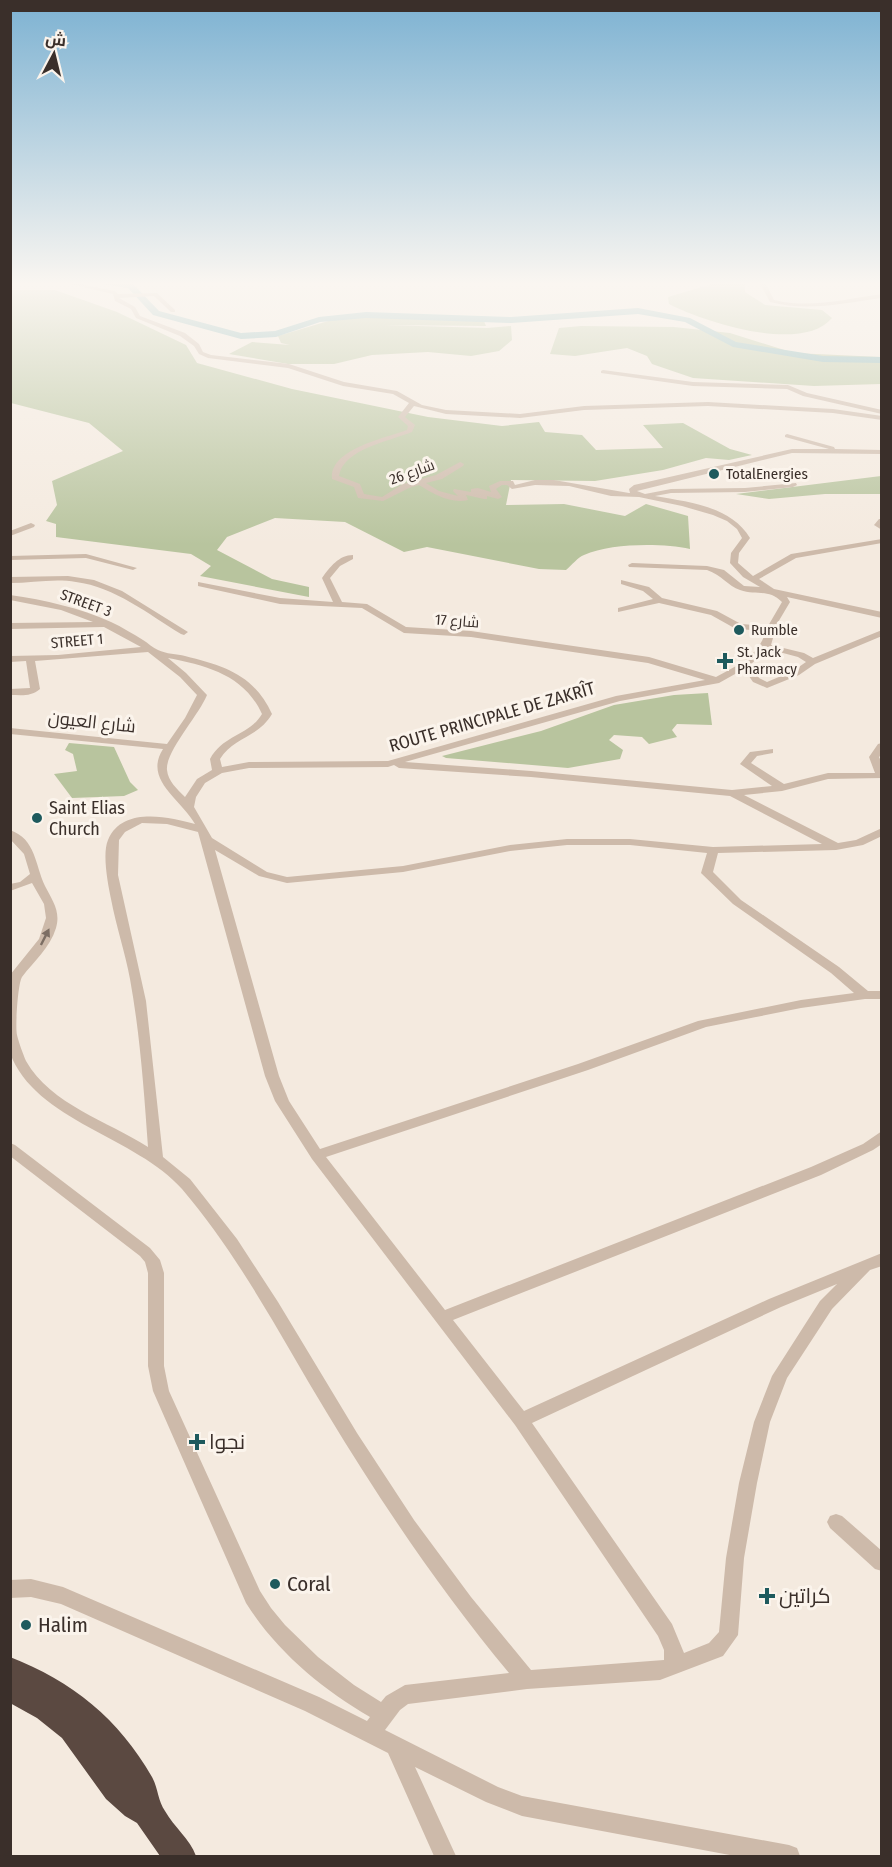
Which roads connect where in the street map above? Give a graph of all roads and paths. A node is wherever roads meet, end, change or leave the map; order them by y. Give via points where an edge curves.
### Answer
1 (307, 371) edge
2 (603, 372) dead end
3 (413, 403) junction
4 (882, 412) edge
5 (882, 418) edge
6 (787, 436) dead end
7 (851, 452) junction
8 (882, 452) edge
9 (460, 464) dead end
10 (419, 481) junction
11 (793, 485) dead end
12 (642, 496) junction
13 (882, 521) edge
14 (31, 525) dead end
15 (882, 528) edge
16 (10, 534) edge
17 (882, 542) edge
18 (350, 557) dead end
19 (10, 558) edge
20 (632, 565) dead end
21 (133, 568) dead end
22 (753, 579) junction
23 (10, 580) edge
24 (624, 582) dead end
25 (201, 584) dead end
26 (773, 591) junction
27 (10, 597) edge
28 (659, 600) junction
29 (339, 604) junction
30 (621, 610) dead end
31 (882, 615) edge
32 (109, 624) junction
33 (10, 626) edge
34 (772, 628) junction
35 (184, 632) dead end
36 (882, 633) edge
37 (766, 646) junction
38 (149, 651) junction
39 (10, 659) edge
40 (30, 659) junction
41 (812, 662) junction
42 (746, 664) junction
43 (716, 681) junction
44 (10, 692) edge
45 (10, 731) edge
46 (882, 746) edge
47 (170, 747) junction
48 (769, 751) dead end
49 (388, 764) junction
50 (218, 770) junction
51 (782, 788) junction
52 (732, 794) junction
53 (189, 807) junction
54 (882, 831) edge
55 (10, 833) edge
56 (205, 835) junction
57 (836, 847) junction
58 (713, 850) junction
59 (35, 876) junction
60 (13, 887) edge
61 (41, 893) junction
62 (12, 981) edge
63 (865, 995) junction
64 (882, 995) edge
65 (10, 1033) edge
66 (882, 1136) edge
67 (10, 1148) edge
68 (317, 1155) junction
69 (156, 1157) junction
70 (882, 1259) edge
71 (865, 1266) junction
72 (441, 1318) junction
73 (521, 1420) junction
74 (836, 1522) dead end
75 (882, 1563) edge
76 (10, 1589) edge
77 (674, 1664) junction
78 (10, 1671) edge
79 (527, 1680) junction
80 (10, 1687) edge
81 (377, 1724) junction
82 (396, 1747) junction
83 (147, 1811) junction
84 (180, 1857) edge
85 (445, 1857) edge
86 (789, 1857) edge

1 - 3 street via 343,384 395,392
2 - 4 street via 693,384 788,387 805,395
3 - 5 street via 436,411 520,416 614,406 740,405
3 - 10 street, شارع 26 via 401,417 412,425 410,431 374,442 342,460 334,475 357,486 361,496 378,499
6 - 7 street
7 - 8 street
7 - 12 street via 786,452 632,491
9 - 10 street, شارع 26 via 439,477
10 - 12 street via 436,493 463,499 456,492 484,497 474,491 479,490 498,497 492,488 507,482 513,488 551,482 618,496
11 - 12 street
12 - 22 street via 734,521 746,538 735,553 734,562
13 - 15 street via 878,525
14 - 16 street
17 - 22 street via 794,556
18 - 29 street via 337,564 326,578
19 - 21 street via 86,556
20 - 26 street via 707,568 721,572 742,588
22 - 26 street
23 - 35 street via 86,581 131,600
24 - 28 street
25 - 29 street, شارع 17 via 280,602
26 - 31 street
26 - 34 street via 786,602
27 - 32 street, STREET 3 via 66,607
28 - 30 street
28 - 34 street via 710,612 739,627
29 - 43 street, شارع 17 via 364,606 404,630 471,634 649,660
32 - 33 street
32 - 38 street, STREET 3
34 - 37 street
36 - 41 street
37 - 41 street
37 - 42 street
38 - 40 street, STREET 1
38 - 47 street via 202,695
38 - 50 street via 229,674 249,686 262,704 267,714 263,724 221,748 215,759
39 - 40 street, STREET 1
40 - 44 street via 35,689
41 - 42 street via 767,686 756,680
42 - 43 street
43 - 49 street, ROUTE PRINCIPALE DE ZAKRÎT via 619,698
45 - 47 street, شارع العيون
46 - 51 street via 874,757 878,776 828,776
47 - 53 street via 160,766 161,774
48 - 51 street via 754,754 745,764
49 - 50 street, ROUTE PRINCIPALE DE ZAKRÎT via 249,765
49 - 52 street
50 - 53 street, ROUTE PRINCIPALE DE ZAKRÎT via 194,788
51 - 52 street
52 - 57 street
53 - 56 street
54 - 57 street via 859,843
55 - 59 street via 29,849
56 - 58 street via 263,874 288,880 403,869 556,843 630,842
56 - 68 street via 273,1076 282,1101
56 - 69 street via 163,820 140,820 125,825 113,840 117,896 145,1036
57 - 58 street
58 - 63 street via 707,873 715,883
59 - 60 street
59 - 61 street
60 - 61 street
62 -> 61 street via 42,945 53,918 50,904
62 - 65 street
63 - 64 street
63 - 68 street via 703,1023 561,1075
65 - 69 street via 14,1052 24,1069 43,1089 90,1122
66 - 72 street via 868,1147 816,1171
67 - 81 street via 152,1260 161,1391 253,1597 271,1623 351,1695
68 - 72 street
69 - 79 street via 193,1193 232,1243 425,1551
70 - 71 street
71 - 73 street via 775,1303
71 - 77 street via 826,1305 802,1339 780,1376 762,1422 742,1514 728,1635 716,1650
72 - 73 street
73 - 77 street via 665,1630 674,1650
74 - 75 street
76 - 81 street via 39,1589 63,1596 312,1704
77 - 79 street via 664,1671 639,1674
78 - 83 highway via 47,1687 88,1719 145,1794
79 - 81 street via 405,1695
80 - 83 highway via 65,1721 128,1800
81 - 82 street
82 - 85 street
82 - 86 street via 522,1806
83 - 84 highway

